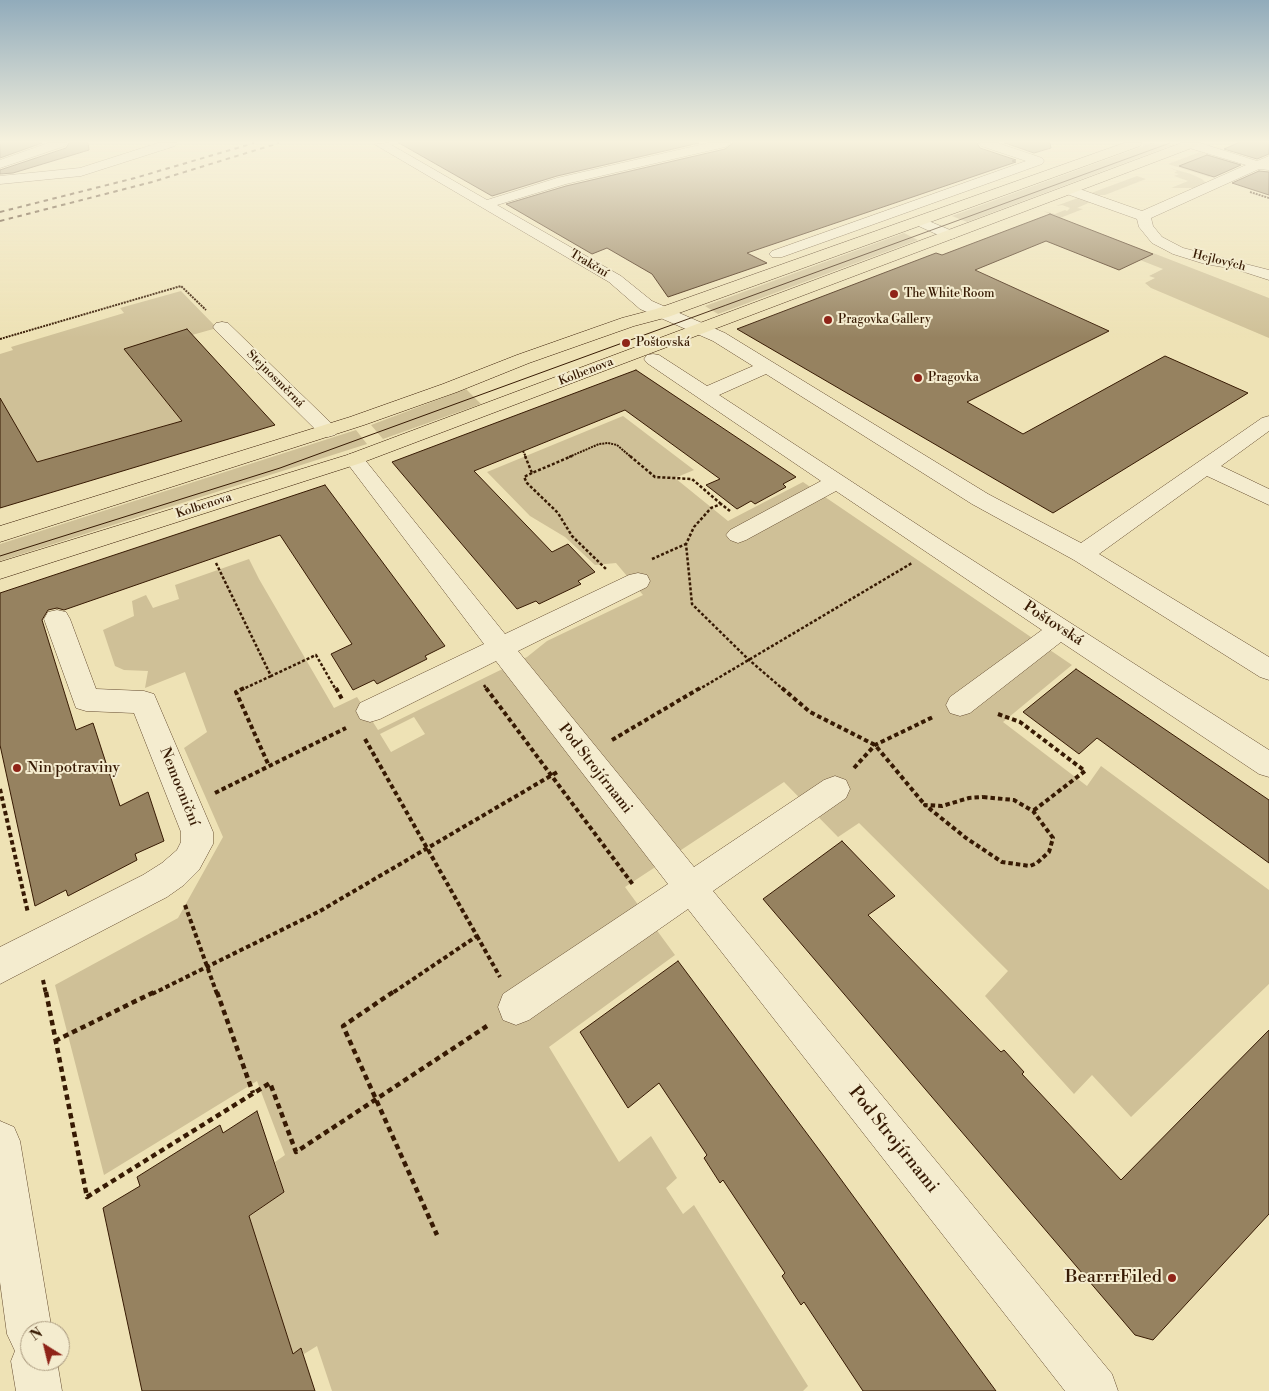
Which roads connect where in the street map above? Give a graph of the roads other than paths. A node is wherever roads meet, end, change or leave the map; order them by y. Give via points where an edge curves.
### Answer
1 (494, 208) edge
2 (908, 208) edge
3 (958, 208) edge
4 (1022, 208) edge
5 (1120, 208) edge
6 (1162, 208) edge
7 (1143, 216) junction
8 (919, 222) junction
9 (950, 235) junction
10 (777, 254) dead end
11 (1269, 276) edge
12 (662, 313) junction
13 (222, 326) road end
14 (710, 333) junction
15 (653, 359) dead end
16 (768, 366) junction
17 (705, 394) junction
18 (1269, 422) edge
19 (328, 431) junction
20 (354, 459) junction
21 (1206, 467) junction
22 (837, 482) junction
23 (1269, 498) edge
24 (745, 531) road end
25 (0, 534) edge
26 (1082, 554) junction
27 (0, 571) edge
28 (641, 572) road end
29 (57, 619) dead end
30 (1061, 629) junction
31 (501, 648) junction
32 (1269, 670) edge
33 (960, 705) road end
34 (358, 716) road end
35 (1269, 765) edge
36 (834, 789) road end
37 (691, 889) junction
38 (0, 966) edge
39 (516, 1007) road end
40 (0, 1141) edge
41 (28, 1321) edge
42 (36, 1371) edge
43 (39, 1391) edge
44 (1096, 1391) edge

1 - 12 street, Trakční via 616,279 646,305
2 - 10 street
3 - 8 main road
4 - 9 main road, Kolbenova
5 - 7 street
6 - 7 street
7 - 11 street, Hejlových via 1146,227 1156,240 1178,251 1210,261 1237,264
8 - 9 street
8 - 12 main road
9 - 14 main road, Kolbenova
12 - 14 street, Trakční
12 - 19 main road via 523,358 450,388
13 - 19 street, Stejnosměrná
14 - 16 street, Trakční
14 - 20 main road, Kolbenova
15 - 17 street, Poštovská
16 - 17 street
16 - 26 street, Trakční via 980,499
17 - 22 street, Poštovská
18 - 21 street
19 - 25 main road
20 - 27 main road, Kolbenova
20 - 31 street, Pod Strojírnami
21 - 23 street
21 - 26 street
22 - 24 street
22 - 30 street, Poštovská
26 - 32 street, Trakční
28 - 31 street
29 - 38 street, Nemocniční via 86,700 144,702 198,832 197,844 188,860 155,886
30 - 33 street
30 - 35 street, Poštovská
31 - 34 street
31 - 37 street, Pod Strojírnami
36 - 37 street
37 - 39 street
37 - 44 street, Pod Strojírnami
40 - 41 street
42 - 43 street

